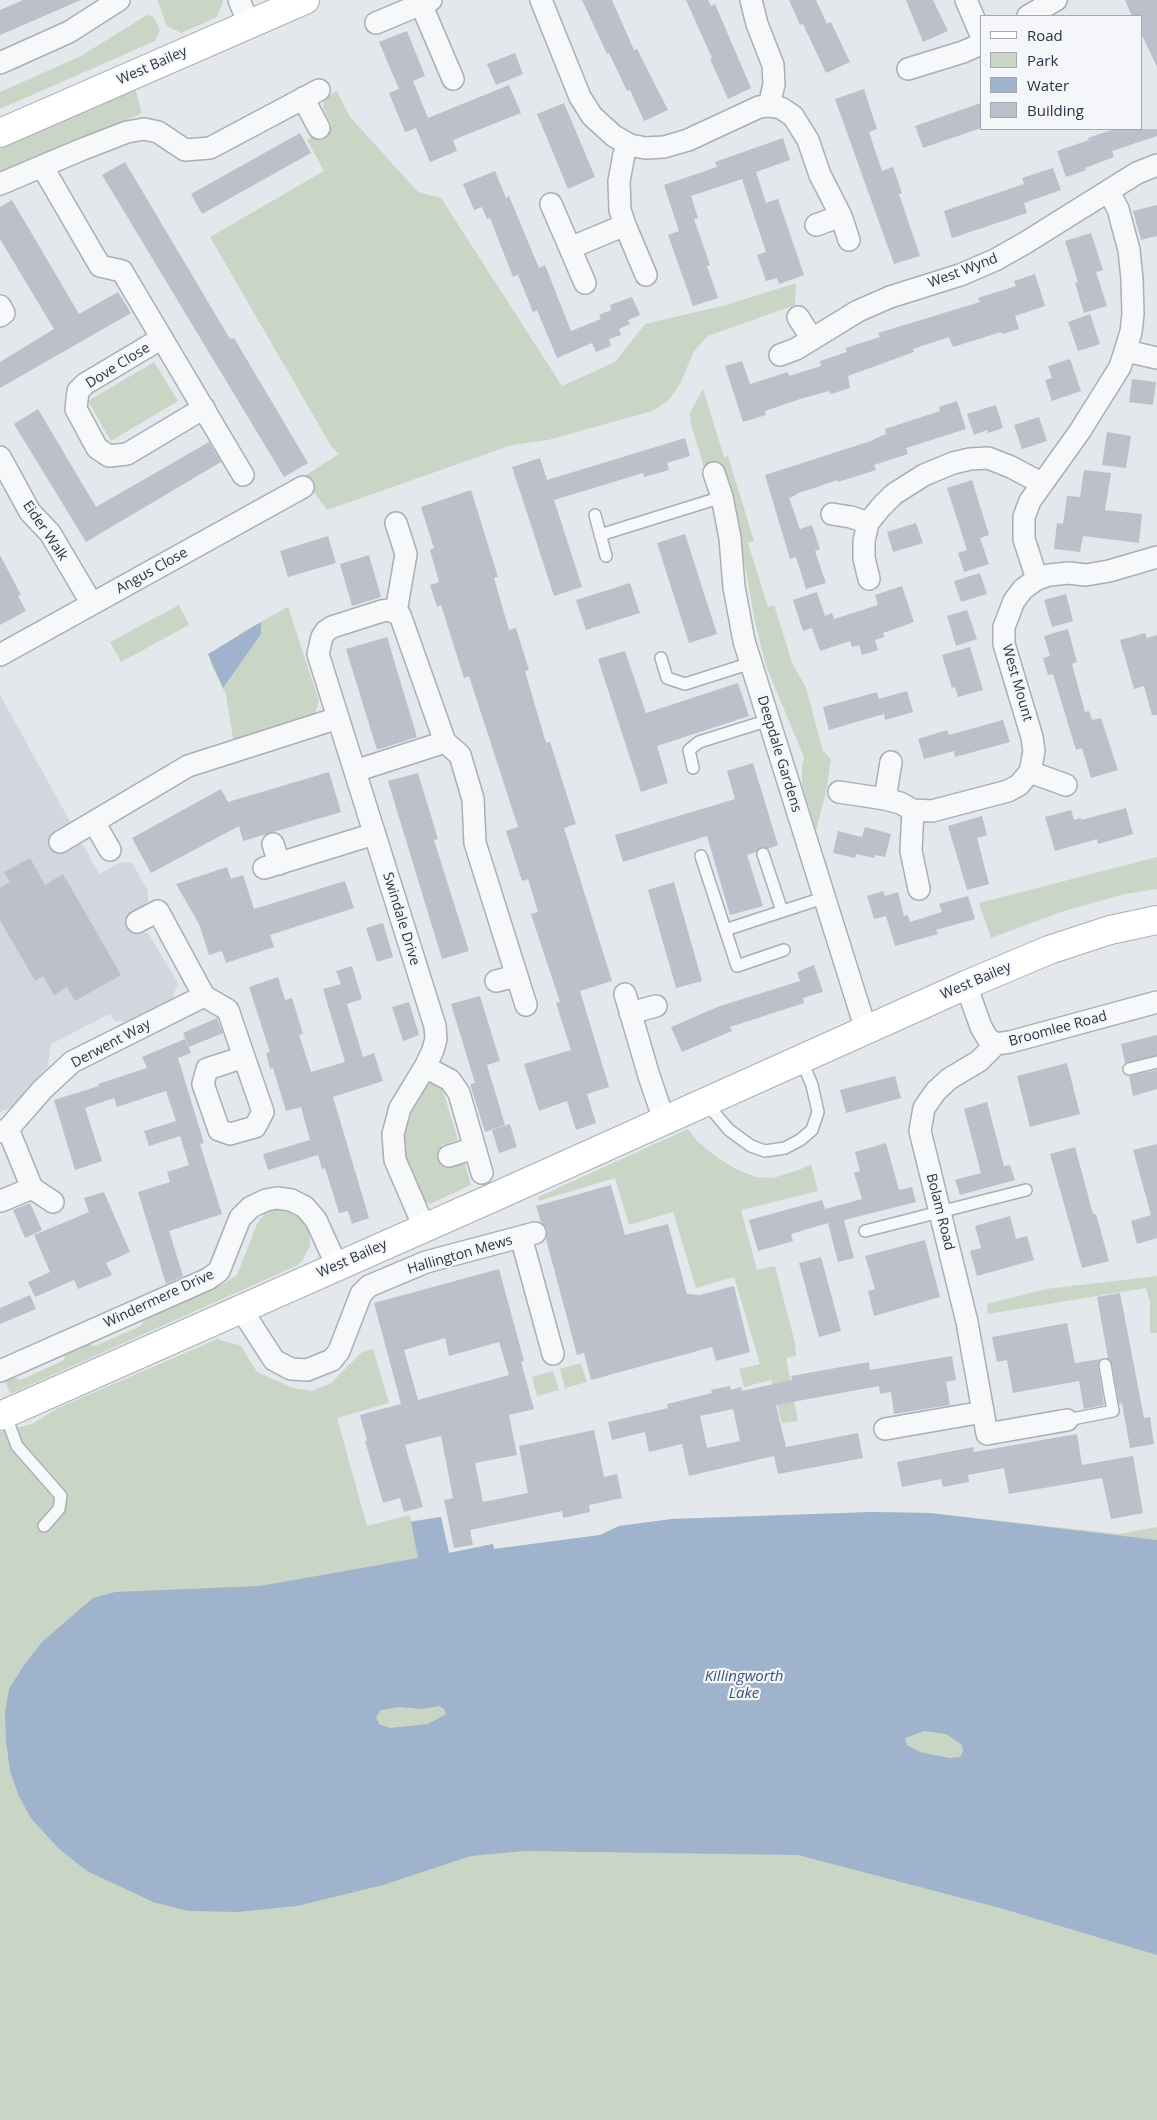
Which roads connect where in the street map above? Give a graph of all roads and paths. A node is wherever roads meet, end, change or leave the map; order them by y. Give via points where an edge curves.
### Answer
1 (119, 0) edge
2 (305, 0) edge
3 (542, 0) edge
4 (752, 0) edge
5 (966, 0) edge
6 (1056, 0) edge
7 (426, 2) edge
8 (244, 12) edge
9 (1030, 15) edge
10 (376, 23) dead end
11 (980, 33) edge
12 (980, 44) edge
13 (0, 63) edge
14 (908, 70) dead end
15 (453, 79) dead end
16 (770, 106) junction
17 (319, 128) dead end
18 (0, 133) edge
19 (630, 145) junction
20 (1157, 164) edge
21 (42, 166) junction
22 (0, 184) edge
23 (1109, 192) junction
24 (551, 204) dead end
25 (841, 216) junction
26 (624, 225) junction
27 (816, 225) dead end
28 (849, 240) dead end
29 (570, 248) junction
30 (646, 275) dead end
31 (585, 283) dead end
32 (0, 306) edge
33 (0, 316) edge
34 (798, 317) dead end
35 (162, 338) junction
36 (812, 339) junction
37 (1126, 352) junction
38 (780, 355) dead end
39 (1157, 358) edge
40 (204, 408) junction
41 (0, 457) edge
42 (714, 474) dead end
43 (243, 475) dead end
44 (1041, 483) junction
45 (303, 487) dead end
46 (722, 497) junction
47 (832, 514) dead end
48 (595, 515) dead end
49 (396, 523) dead end
50 (868, 523) junction
51 (600, 535) junction
52 (606, 556) dead end
53 (1157, 557) edge
54 (869, 579) dead end
55 (1037, 579) junction
56 (92, 604) junction
57 (396, 612) junction
58 (0, 655) edge
59 (661, 658) dead end
60 (751, 663) junction
61 (338, 718) junction
62 (769, 720) junction
63 (444, 742) junction
64 (891, 762) dead end
65 (693, 768) dead end
66 (355, 771) junction
67 (1030, 772) junction
68 (1066, 785) dead end
69 (839, 792) dead end
70 (885, 799) junction
71 (913, 810) junction
72 (94, 822) junction
73 (374, 834) junction
74 (60, 842) dead end
75 (110, 850) dead end
76 (764, 854) dead end
77 (701, 856) dead end
78 (272, 859) dead end
79 (919, 889) dead end
80 (823, 898) junction
81 (782, 911) junction
82 (1157, 920) edge
83 (138, 922) dead end
84 (725, 930) junction
85 (784, 950) dead end
86 (517, 976) junction
87 (496, 981) dead end
88 (966, 984) junction
89 (204, 996) junction
90 (1157, 1002) edge
91 (526, 1005) dead end
92 (656, 1006) dead end
93 (866, 1030) junction
94 (996, 1044) junction
95 (244, 1057) dead end
96 (801, 1059) junction
97 (1157, 1062) edge
98 (426, 1068) junction
99 (1129, 1069) dead end
100 (704, 1101) junction
101 (664, 1120) junction
102 (4, 1131) edge
103 (475, 1148) junction
104 (449, 1156) dead end
105 (482, 1173) dead end
106 (32, 1188) junction
107 (1026, 1190) dead end
108 (1, 1201) edge
109 (53, 1202) dead end
110 (940, 1213) junction
111 (424, 1227) junction
112 (865, 1231) dead end
113 (337, 1266) junction
114 (241, 1309) junction
115 (553, 1354) dead end
116 (1105, 1365) dead end
117 (0, 1371) edge
118 (983, 1412) junction
119 (3, 1415) edge
120 (1066, 1420) joint
121 (885, 1429) dead end
122 (44, 1526) dead end

1 - 13 street via 69,32
2 - 8 street, West Bailey
3 - 19 street via 580,97 592,116 614,136
4 - 16 street via 757,24 773,66
5 - 11 street
6 - 9 street
7 - 10 street
7 - 15 street
8 - 18 street, West Bailey
12 - 14 street
16 - 19 street via 759,106 688,140 664,147
16 - 25 street via 797,120
17 - 21 street via 311,94 210,148 185,150 158,132 144,129 128,132
19 - 26 street via 624,154 619,181
20 - 23 street, West Wynd
21 - 22 street
21 - 35 street, Dove Close via 100,266 122,271
23 - 36 street, West Wynd via 994,260 960,275 890,297 858,311
23 - 37 street via 1118,209 1130,260 1133,314
24 - 29 street
25 - 27 street
25 - 28 street
26 - 29 street
26 - 30 street
29 - 31 street
32 - 33 street via 4,313
34 - 36 street
35 - 40 street, Dove Close
35 - 40 street, Dove Close via 78,391 76,409 97,448 109,456 127,454
36 - 38 street, West Wynd
37 - 39 street
37 - 44 street via 1100,400
40 - 43 street, Dove Close
41 - 56 street, Eider Walk via 30,512 50,533
42 - 46 street, Deepdale Gardens
44 - 50 street via 988,458 970,458 924,475 894,494
44 - 55 street via 1024,517 1024,539
45 - 56 street, Angus Close
46 - 51 lane
46 - 60 street, Deepdale Gardens via 730,538 734,587
47 - 50 street
48 - 51 lane
49 - 57 street via 406,554
50 - 54 street via 864,558
51 - 52 lane
53 - 55 street, West Mount via 1109,571 1086,575 1059,574
55 - 67 street, West Mount via 1014,601 1004,627 1004,644 1032,738 1034,751
56 - 58 street, Angus Close
57 - 61 street, Swindale Drive via 382,611 332,627 322,637 318,654
57 - 63 street via 404,623
59 - 60 lane via 667,678 685,684
60 - 62 street, Deepdale Gardens
61 - 66 street, Swindale Drive
61 - 72 street via 188,766
62 - 65 lane via 699,742 689,750
62 - 80 street, Deepdale Gardens
63 - 66 street
63 - 86 street via 460,755 473,799 476,843
64 - 70 street
66 - 73 street, Swindale Drive
67 - 68 street
67 - 71 street via 1019,785 1008,791 932,811
69 - 70 street
70 - 71 street
71 - 79 street via 911,851
72 - 74 street
72 - 75 street
73 - 78 street
73 - 98 street, Swindale Drive via 435,1026 434,1050
76 - 81 lane
77 - 84 lane
80 - 81 lane
80 - 93 street, Deepdale Gardens
81 - 84 lane
82 - 88 street, West Bailey via 1110,930 1049,950
83 - 89 street via 158,911
84 - 85 lane via 737,966
86 - 87 street
86 - 91 street
88 - 93 street, West Bailey
88 - 94 street, Broomlee Road via 981,1027 988,1039
89 - 95 street via 228,1010
89 - 102 street, Derwent Way via 72,1062
90 - 94 street, Broomlee Road
92 - 101 street via 628,1004
93 - 96 street, West Bailey
94 - 110 street, Bolam Road via 979,1062 949,1079 924,1108 920,1131
96 - 100 street, West Bailey
96 - 100 lane via 812,1085 818,1112 812,1130 785,1148 765,1150 751,1146 729,1130
97 - 99 lane
98 - 103 street via 450,1080 459,1093
98 - 111 street, Swindale Drive via 400,1108 393,1134 394,1160
100 - 101 street, West Bailey
101 - 111 street, West Bailey
102 - 106 street, Derwent Way
103 - 104 street
103 - 105 street
106 - 108 street
106 - 109 street
107 - 110 lane
110 - 112 lane
110 - 118 street, Bolam Road via 967,1322
111 - 113 street, West Bailey
113 - 114 street, West Bailey
113 - 117 street, Windermere Drive via 316,1220 305,1207 291,1200 266,1200 251,1207 240,1218 219,1272
114 - 115 street, Hallington Mews via 274,1360 291,1369 307,1370 332,1360 361,1294 369,1286 426,1262 528,1235
114 - 119 street, West Bailey
116 - 120 lane via 1113,1411
118 - 120 street, Bolam Road via 987,1434
118 - 121 street
119 - 122 lane via 17,1446 61,1496 59,1509

